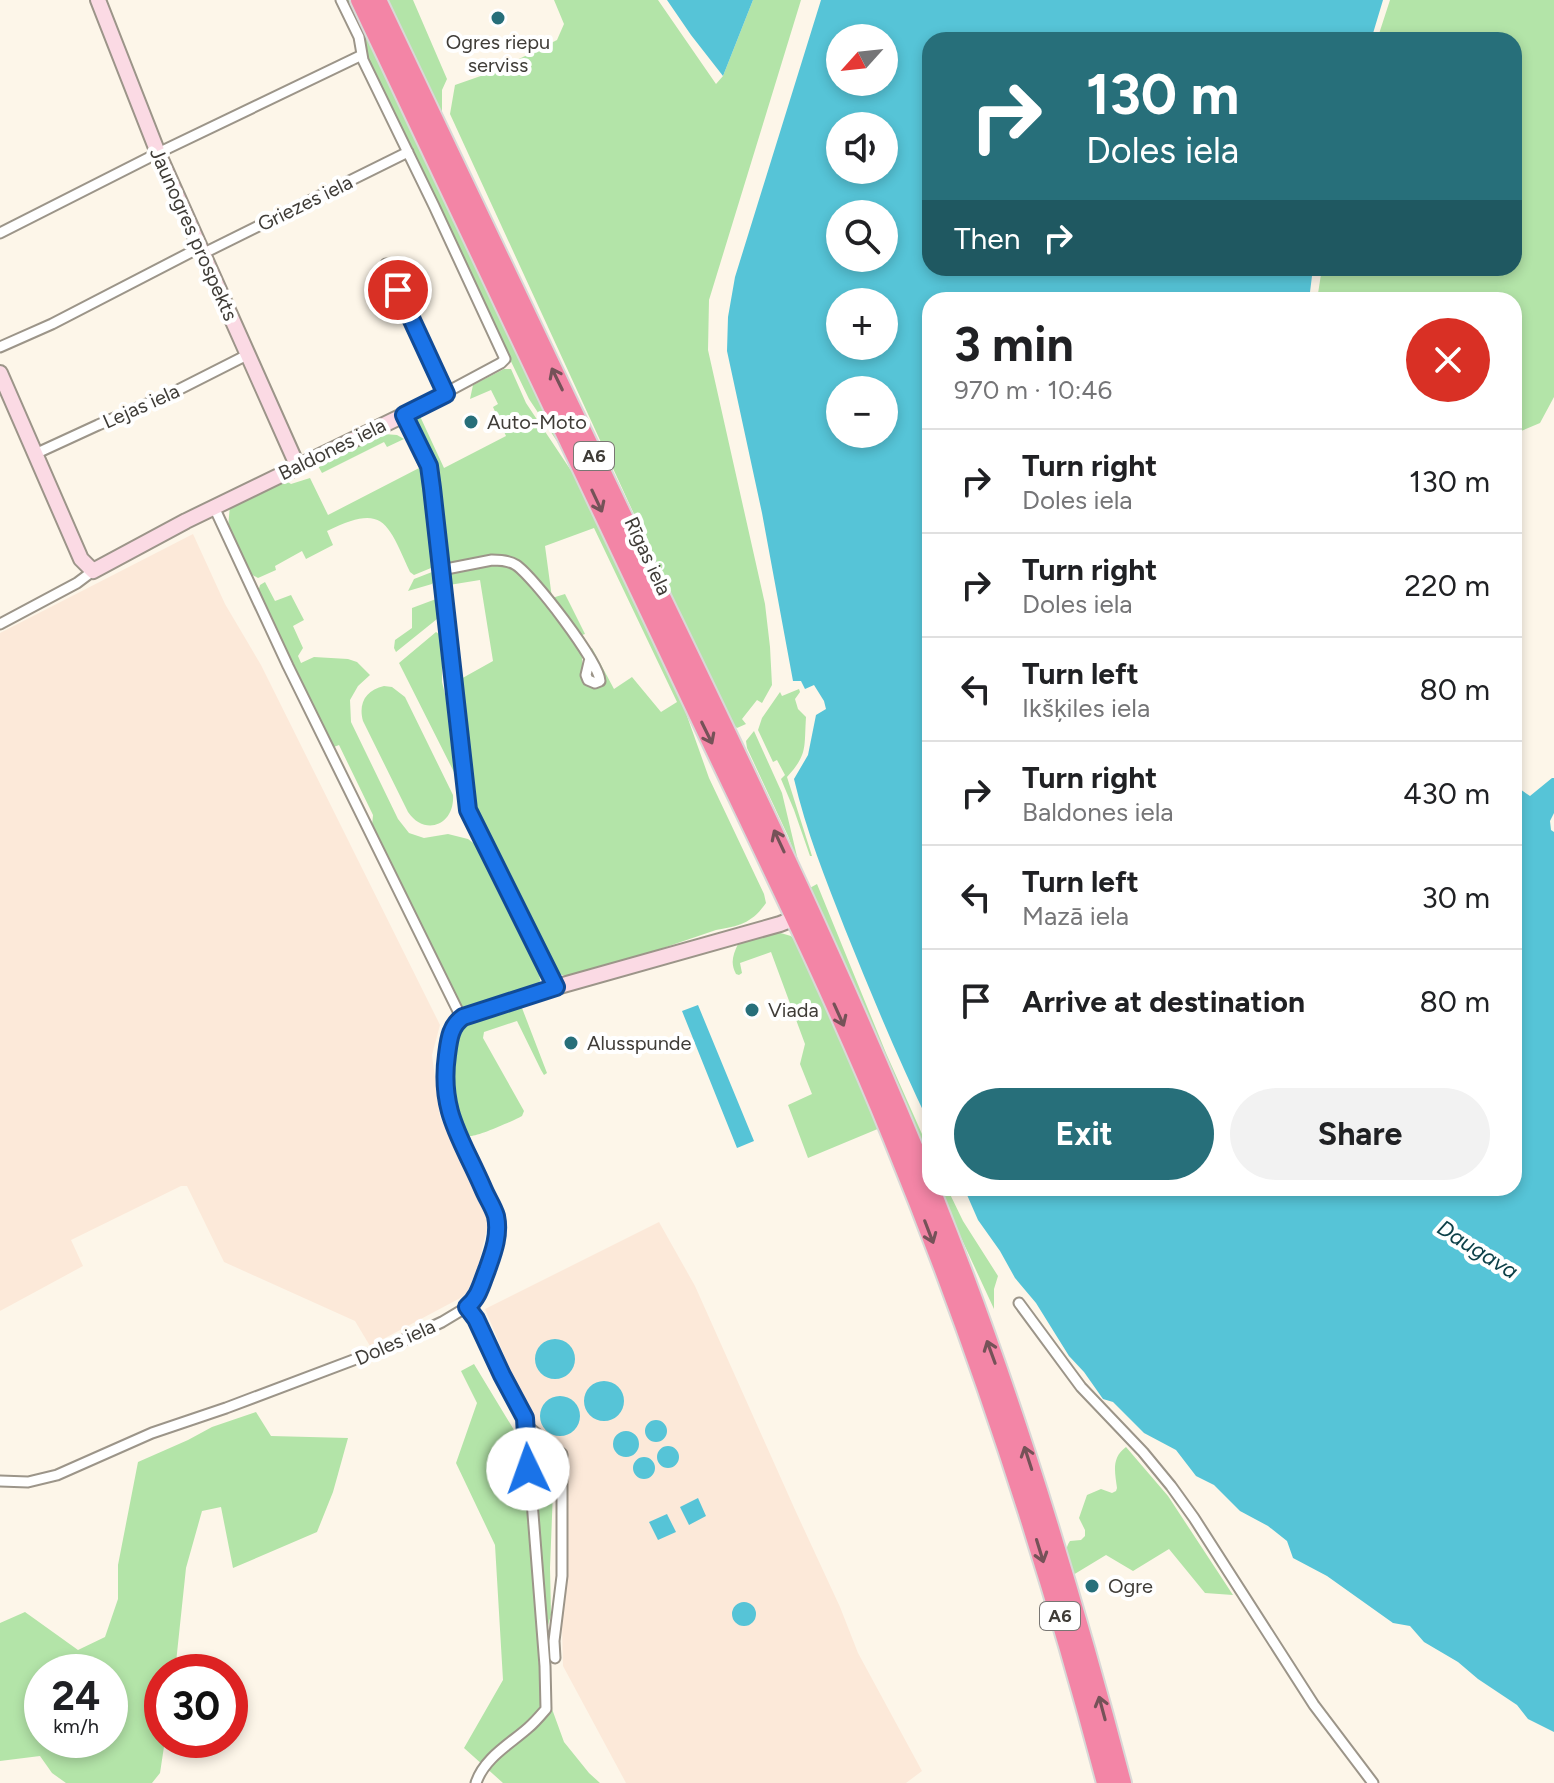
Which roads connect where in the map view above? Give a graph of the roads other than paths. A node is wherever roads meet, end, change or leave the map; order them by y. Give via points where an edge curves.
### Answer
1 (98, 0) edge
2 (341, 0) edge
3 (360, 0) edge
4 (377, 0) edge
5 (362, 55) junction
6 (408, 152) junction
7 (158, 153) junction
8 (0, 233) edge
9 (200, 251) junction
10 (386, 264) dead end
11 (0, 347) edge
12 (247, 355) junction
13 (0, 373) edge
14 (446, 394) junction
15 (404, 415) junction
16 (35, 454) junction
17 (297, 465) junction
18 (214, 507) junction
19 (441, 570) junction
20 (93, 571) junction
21 (0, 624) edge
22 (590, 658) dead end
23 (803, 915) junction
24 (556, 987) junction
25 (463, 1017) junction
26 (898, 1131) junction
27 (922, 1180) edge
28 (930, 1196) edge
29 (1019, 1303) dead end
30 (467, 1307) junction
31 (526, 1425) junction
32 (0, 1481) edge
33 (555, 1658) dead end
34 (476, 1783) edge
35 (1106, 1783) edge
36 (1122, 1783) edge
37 (1373, 1783) edge

1 - 7 street, Jaunogres prospekts
2 - 5 street
3 -> 23 highway, Rīgas iela / A6
23 -> 4 highway, Rīgas iela / A6
5 - 6 street
5 - 7 street
6 - 9 street, Griezes iela
6 - 14 street, Baldones iela via 505,359
7 - 8 street
7 - 9 street, Jaunogres prospekts
9 - 11 street, Griezes iela
9 - 12 street, Jaunogres prospekts
10 - 14 street
12 - 16 street, Lejas iela
12 - 17 street, Jaunogres prospekts
13 - 16 street
14 - 15 street, Baldones iela
15 - 17 street, Baldones iela
15 - 19 street via 429,466
16 - 20 street via 81,559
17 - 18 street, Baldones iela
18 - 20 street, Baldones iela
18 - 25 street
19 - 22 street via 492,560 516,564
19 - 24 street via 468,810
20 - 21 street, Baldones iela
23 - 24 street
23 - 26 highway, Rīgas iela / A6
24 - 25 street
25 - 30 street via 448,1046 447,1104 497,1226 476,1299
27 -> 26 highway, A6
26 -> 35 highway, A6 via 1008,1450
36 -> 28 highway, A6 via 1022,1438
29 - 37 street via 1081,1387 1171,1486 1314,1705
30 - 31 street
30 - 32 street, Doles iela via 393,1345 152,1433 57,1475
31 - 33 street via 562,1454 562,1576
31 - 34 street via 546,1709 491,1759

